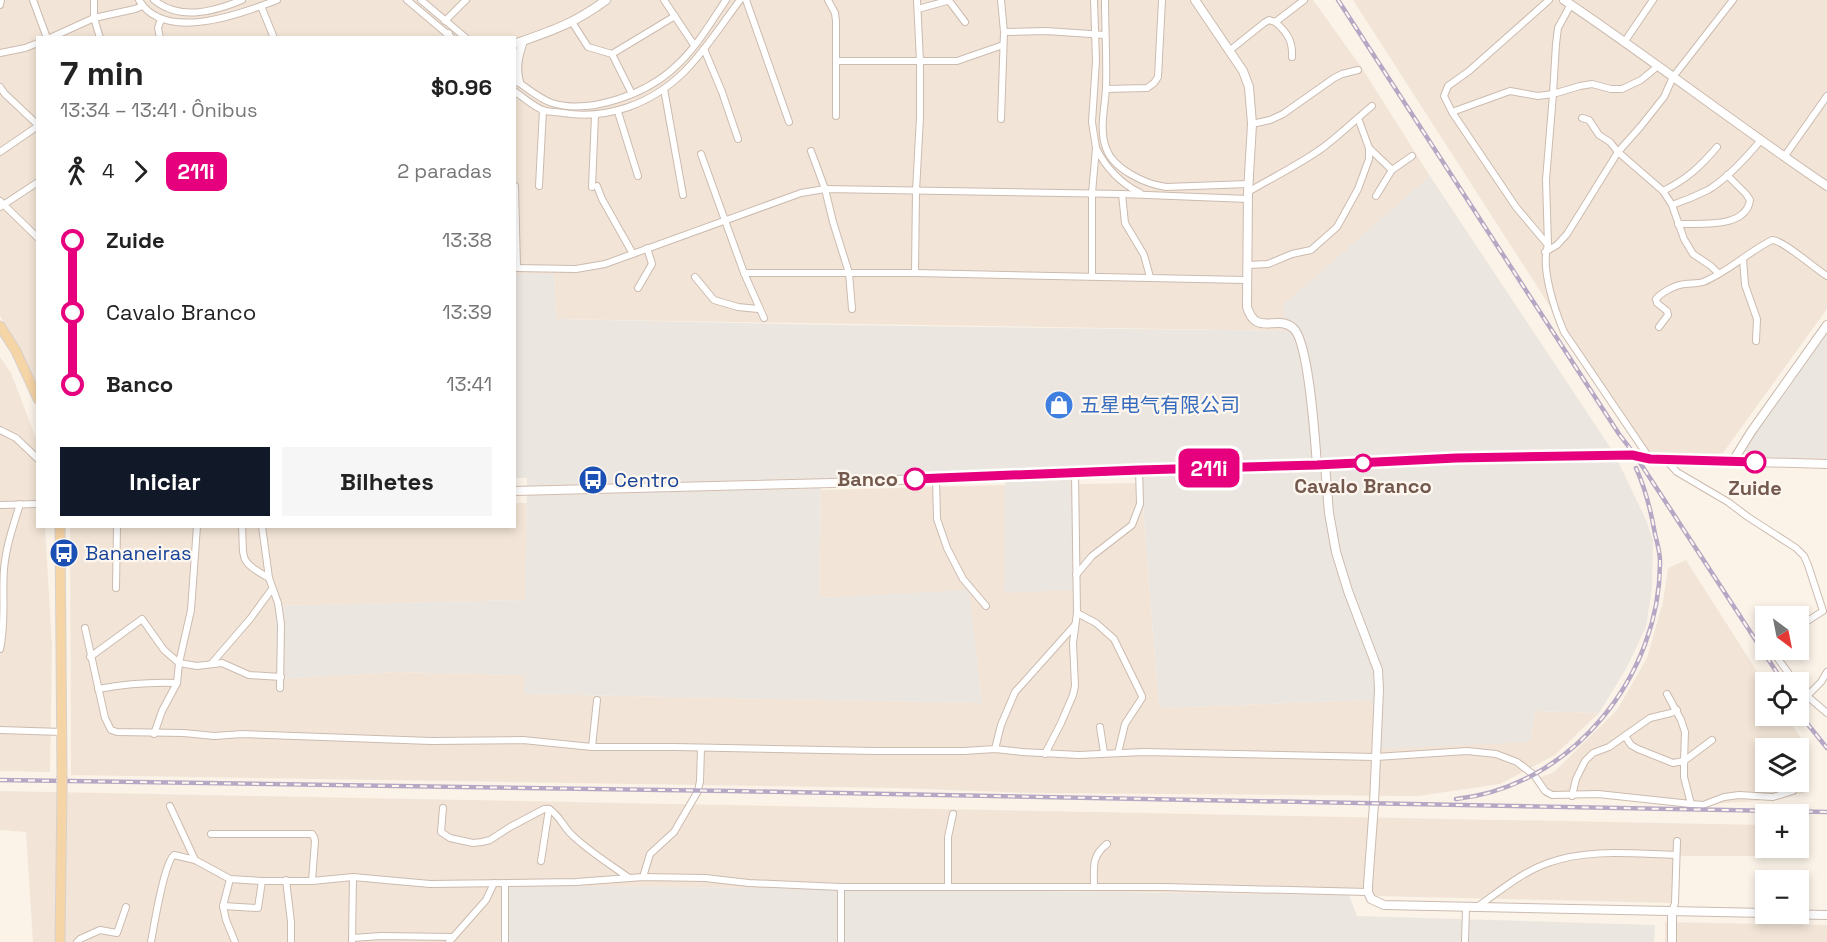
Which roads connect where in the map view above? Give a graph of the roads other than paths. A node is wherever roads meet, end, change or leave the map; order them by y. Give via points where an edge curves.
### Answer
1 (2, 0) edge
2 (33, 0) edge
3 (94, 0) edge
4 (154, 0) edge
5 (242, 0) edge
6 (277, 0) edge
7 (407, 0) edge
8 (421, 0) edge
9 (466, 0) edge
10 (606, 0) edge
11 (664, 0) edge
12 (726, 0) edge
13 (740, 0) edge
14 (746, 0) edge
15 (828, 0) edge
16 (917, 0) edge
17 (1001, 0) edge
18 (1094, 0) edge
19 (1105, 0) edge
20 (1162, 0) edge
21 (1195, 0) edge
22 (1304, 0) edge
23 (1549, 0) edge
24 (1653, 0) edge
25 (1732, 0) edge
26 (1567, 1) edge
27 (140, 3) edge
28 (0, 5) edge
29 (261, 6) junction
30 (918, 9) junction
31 (675, 16) junction
32 (94, 18) junction
33 (161, 19) junction
34 (445, 21) junction
35 (572, 22) junction
36 (965, 22) dead end
37 (1275, 22) junction
38 (1004, 32) junction
39 (1095, 34) junction
40 (1106, 34) junction
41 (47, 36) edge
42 (53, 36) edge
43 (99, 36) edge
44 (160, 36) edge
45 (273, 36) edge
46 (449, 36) edge
47 (464, 36) edge
48 (1625, 40) junction
49 (523, 41) junction
50 (516, 43) edge
51 (36, 44) edge
52 (694, 45) junction
53 (1003, 45) junction
54 (704, 49) junction
55 (1229, 51) junction
56 (0, 53) edge
57 (612, 54) junction
58 (1292, 57) dead end
59 (836, 61) junction
60 (920, 61) junction
61 (1658, 66) junction
62 (1358, 70) dead end
63 (1673, 77) junction
64 (516, 84) edge
65 (0, 87) edge
66 (664, 89) junction
67 (1106, 89) junction
68 (632, 94) junction
69 (1553, 94) junction
70 (2, 96) edge
71 (1827, 96) edge
72 (1372, 106) dead end
73 (543, 110) junction
74 (1452, 111) junction
75 (618, 112) junction
76 (596, 115) junction
77 (836, 116) dead end
78 (1358, 118) junction
79 (1582, 118) dead end
80 (1001, 119) dead end
81 (789, 122) dead end
82 (1092, 122) junction
83 (1102, 122) junction
84 (36, 123) edge
85 (1252, 124) junction
86 (36, 126) edge
87 (738, 139) dead end
88 (1761, 140) junction
89 (1717, 147) dead end
90 (1096, 148) junction
91 (1369, 148) junction
92 (811, 151) dead end
93 (0, 152) edge
94 (1618, 152) junction
95 (700, 154) dead end
96 (1413, 156) dead end
97 (1784, 157) junction
98 (1392, 170) junction
99 (1726, 175) junction
100 (638, 176) dead end
101 (36, 183) edge
102 (538, 186) dead end
103 (1196, 186) junction
104 (1827, 186) edge
105 (825, 189) junction
106 (916, 191) junction
107 (1663, 191) junction
108 (1248, 192) junction
109 (1092, 193) junction
110 (1122, 194) junction
111 (683, 195) dead end
112 (1144, 195) junction
113 (1376, 196) dead end
114 (1196, 197) junction
115 (1, 204) edge
116 (1672, 206) junction
117 (725, 221) junction
118 (1678, 224) junction
119 (36, 236) edge
120 (647, 248) junction
121 (1547, 248) junction
122 (633, 254) junction
123 (1743, 259) junction
124 (1248, 266) junction
125 (516, 268) edge
126 (744, 273) junction
127 (849, 273) junction
128 (915, 273) junction
129 (1718, 273) junction
130 (1092, 276) junction
131 (1827, 276) edge
132 (1150, 277) junction
133 (695, 278) dead end
134 (1246, 280) junction
135 (638, 288) dead end
136 (758, 309) junction
137 (852, 309) dead end
138 (764, 318) dead end
139 (1827, 325) edge
140 (1659, 327) dead end
141 (1, 330) edge
142 (1756, 341) dead end
143 (36, 394) edge
144 (0, 430) edge
145 (36, 457) edge
146 (1650, 459) junction
147 (1665, 459) junction
148 (1732, 461) junction
149 (1827, 464) edge
150 (1321, 465) junction
151 (1139, 470) junction
152 (1075, 472) junction
153 (936, 478) junction
154 (516, 491) edge
155 (20, 504) junction
156 (36, 504) edge
157 (0, 505) edge
158 (61, 528) edge
159 (117, 528) edge
160 (197, 528) edge
161 (242, 528) edge
162 (262, 528) edge
163 (2, 572) edge
164 (1076, 575) junction
165 (269, 578) junction
166 (116, 588) dead end
167 (272, 589) junction
168 (986, 606) dead end
169 (1077, 613) junction
170 (1825, 613) edge
171 (2, 621) edge
172 (1809, 621) edge
173 (1075, 625) junction
174 (85, 628) dead end
175 (0, 649) edge
176 (90, 657) junction
177 (1779, 660) edge
178 (179, 663) junction
179 (212, 663) junction
180 (1788, 672) edge
181 (1827, 672) edge
182 (280, 676) junction
183 (177, 683) junction
184 (1824, 683) edge
185 (98, 688) junction
186 (280, 688) dead end
187 (1667, 694) dead end
188 (1809, 694) edge
189 (1809, 698) edge
190 (597, 700) dead end
191 (1677, 710) junction
192 (1827, 713) edge
193 (1100, 727) dead end
194 (0, 729) edge
195 (62, 732) junction
196 (154, 734) junction
197 (1625, 736) junction
198 (1712, 740) dead end
199 (592, 747) junction
200 (701, 748) junction
201 (995, 749) junction
202 (1104, 753) junction
203 (1118, 753) junction
204 (1045, 754) junction
205 (1376, 757) junction
206 (1684, 761) junction
207 (1786, 792) edge
208 (1572, 796) junction
209 (1691, 804) junction
210 (170, 806) dead end
211 (443, 808) dead end
212 (549, 808) junction
213 (953, 814) dead end
214 (211, 834) dead end
215 (1677, 841) dead end
216 (1107, 844) dead end
217 (1676, 855) junction
218 (195, 860) junction
219 (541, 861) dead end
220 (643, 877) junction
221 (353, 878) junction
222 (630, 878) junction
223 (230, 879) junction
224 (286, 880) junction
225 (262, 881) junction
226 (312, 881) junction
227 (494, 883) junction
228 (505, 883) junction
229 (948, 886) junction
230 (1094, 886) junction
231 (841, 887) junction
232 (1368, 892) junction
233 (223, 906) junction
234 (126, 907) dead end
235 (1466, 907) junction
236 (1477, 907) junction
237 (1672, 911) junction
238 (1755, 913) edge
239 (1809, 915) edge
240 (1827, 915) edge
241 (352, 940) edge
242 (451, 940) edge
243 (60, 942) edge
244 (77, 942) edge
245 (151, 942) edge
246 (235, 942) edge
247 (291, 942) edge
248 (505, 942) edge
249 (841, 942) edge
250 (1465, 942) edge
251 (1672, 942) edge

1 - 28 street
2 - 41 street
3 - 32 street
4 - 5 street via 168,10 185,13 204,12
6 - 29 street
7 - 46 street
8 - 34 street
9 - 34 street
10 - 35 street
11 - 31 street
12 - 52 street
13 - 54 street
14 - 81 street
15 - 59 street via 835,13
16 - 30 street
17 - 38 street
18 - 39 street
19 - 40 street
20 - 67 street via 1158,77 1147,88
21 - 55 street
22 - 37 street
23 - 74 street via 1448,86 1444,96
24 - 48 street
25 - 63 street
26 - 48 street
26 - 69 street via 1558,28
27 - 32 street
27 - 33 street
29 - 33 street via 207,21 183,24
29 - 45 street
30 - 36 street via 947,1
30 - 60 street
31 - 52 street
31 - 57 street
32 - 42 street
32 - 43 street
33 - 44 street
34 - 47 street
35 - 49 street
35 - 57 street via 588,47
37 - 55 street via 1264,23
37 - 58 street via 1289,37
38 - 39 street
38 - 53 street
39 - 40 street
39 - 82 street
40 - 67 street
48 - 61 street
49 - 50 street
49 - 64 street
51 - 56 street
52 - 68 street via 677,66
53 - 60 street via 957,61
53 - 80 street
54 - 66 street
54 - 87 street
55 - 85 street via 1249,87
57 - 68 street
59 - 60 street
59 - 77 street
60 - 106 street
61 - 63 street
61 - 69 street via 1622,89 1592,84
62 - 85 street via 1334,78 1283,114
63 - 88 street
63 - 94 street via 1664,97
64 - 68 street via 559,105 600,104
64 - 73 street
65 - 70 street
66 - 75 street
66 - 111 street
67 - 83 street
69 - 74 street via 1538,96 1510,91
69 - 121 street via 1546,180
70 - 84 street
71 - 97 street
72 - 78 street
73 - 76 street
73 - 102 street
74 - 121 street
75 - 76 street
75 - 100 street
76 - 122 street via 594,187
78 - 91 street
78 - 108 street via 1325,146
79 - 94 street via 1589,120
82 - 83 street
82 - 90 street
83 - 103 street via 1110,156 1140,180 1166,187
85 - 108 street
86 - 93 street
88 - 97 street
88 - 99 street
89 - 107 street via 1694,172
90 - 109 street
90 - 112 street via 1118,179
91 - 98 street
91 - 124 street via 1367,166 1337,227 1311,250
92 - 105 street
94 - 107 street
94 - 121 street via 1568,234 1557,245
95 - 117 street
96 - 98 street
97 - 104 street
98 - 113 street
99 - 116 street via 1707,190
99 - 118 street via 1750,200 1740,216 1725,222
101 - 115 street
103 - 108 street
103 - 114 street
105 - 106 street
105 - 117 street via 801,193
105 - 127 street
106 - 109 street
106 - 128 street
107 - 116 street
108 - 114 street
108 - 124 street
109 - 110 street
109 - 130 street
110 - 112 street
110 - 132 street via 1124,219 1144,255
112 - 114 street
115 - 119 street
116 - 118 street
117 - 120 street
117 - 126 street
118 - 129 street via 1693,254
120 - 122 street
120 - 135 street via 652,264
121 - 146 street via 1546,267 1564,332
122 - 125 street via 576,269
123 - 129 street
123 - 131 street via 1776,240
123 - 142 street via 1745,285 1757,319
124 - 134 street
126 - 127 street
126 - 136 street
127 - 128 street
127 - 137 street
128 - 130 street
129 - 140 street via 1701,283 1684,284 1660,295 1657,303 1668,315
130 - 132 street
132 - 134 street
133 - 136 street via 714,300
134 - 150 street via 1247,307 1253,320 1287,324 1297,332
136 - 138 street
139 - 148 street
141 - 143 main road
144 - 145 street via 16,438
146 - 147 main road
146 - 150 main road via 1619,455
147 - 148 main road
147 - 170 street via 1677,472 1796,548 1804,556
148 - 149 main road
150 - 151 main road
150 - 205 street via 1341,572 1378,670
151 - 152 main road
151 - 164 street via 1140,504 1132,525 1092,556
152 - 153 main road
152 - 164 street
153 - 154 main road
153 - 168 street via 937,519 947,548 963,579
155 - 156 street
155 - 157 street
155 - 163 street
158 - 195 main road
159 - 166 street
160 - 178 street via 190,610
161 - 165 street via 243,558 252,569
162 - 165 street
163 - 171 street
164 - 169 street
165 - 167 street
167 - 179 street
167 - 182 street via 281,624
169 - 173 street
169 - 203 street via 1109,633 1142,696 1125,724
170 - 172 street
171 - 175 street
173 - 201 street via 1013,696
173 - 204 street via 1076,686
174 - 176 street
176 - 178 street via 142,619 164,650
176 - 185 street
177 - 180 street
178 - 179 street
178 - 183 street
179 - 182 street via 228,664 249,675
181 - 184 street
182 - 186 street
183 - 185 street
183 - 196 street
184 - 188 street
185 - 196 street via 111,730
187 - 191 street
189 - 192 street
190 - 199 street
191 - 197 street via 1650,718
191 - 206 street via 1685,732
193 - 202 street
194 - 195 street
195 - 243 main road, bridge
196 - 199 street via 523,740
197 - 206 street via 1638,749 1673,762
197 - 208 street via 1585,761
198 - 206 street
199 - 200 street
200 - 201 street
200 - 220 street via 698,791 674,832 650,854
201 - 204 street
202 - 203 street
202 - 204 street
203 - 205 street
205 - 208 street via 1467,751 1496,754 1517,762 1552,795
205 - 232 street
206 - 209 street
207 - 209 street
208 - 209 street via 1598,794
210 - 218 street
211 - 212 street via 441,832 473,843 490,840
212 - 219 street
212 - 222 street via 572,834
213 - 229 street via 948,837
214 - 226 street via 312,834
215 - 217 street
216 - 230 street via 1096,854
217 - 236 street via 1612,852 1573,856 1524,875
217 - 237 street via 1676,903
218 - 223 street
218 - 245 street via 174,855 169,858
220 - 222 street
220 - 231 street
221 - 226 street
221 - 227 street via 430,884
221 - 241 street
222 - 228 street
223 - 225 street
223 - 233 street
224 - 225 street
224 - 226 street
224 - 247 street
225 - 233 street via 257,909
227 - 228 street
227 - 242 street via 486,900
228 - 248 street
229 - 230 street
229 - 231 street
230 - 232 street
231 - 249 street
232 - 235 street via 1371,899 1384,905
233 - 246 street
234 - 244 street via 117,933 100,930
235 - 236 street
235 - 250 street
236 - 237 street
237 - 238 street
237 - 251 street
239 - 240 street
241 - 242 street via 381,936

